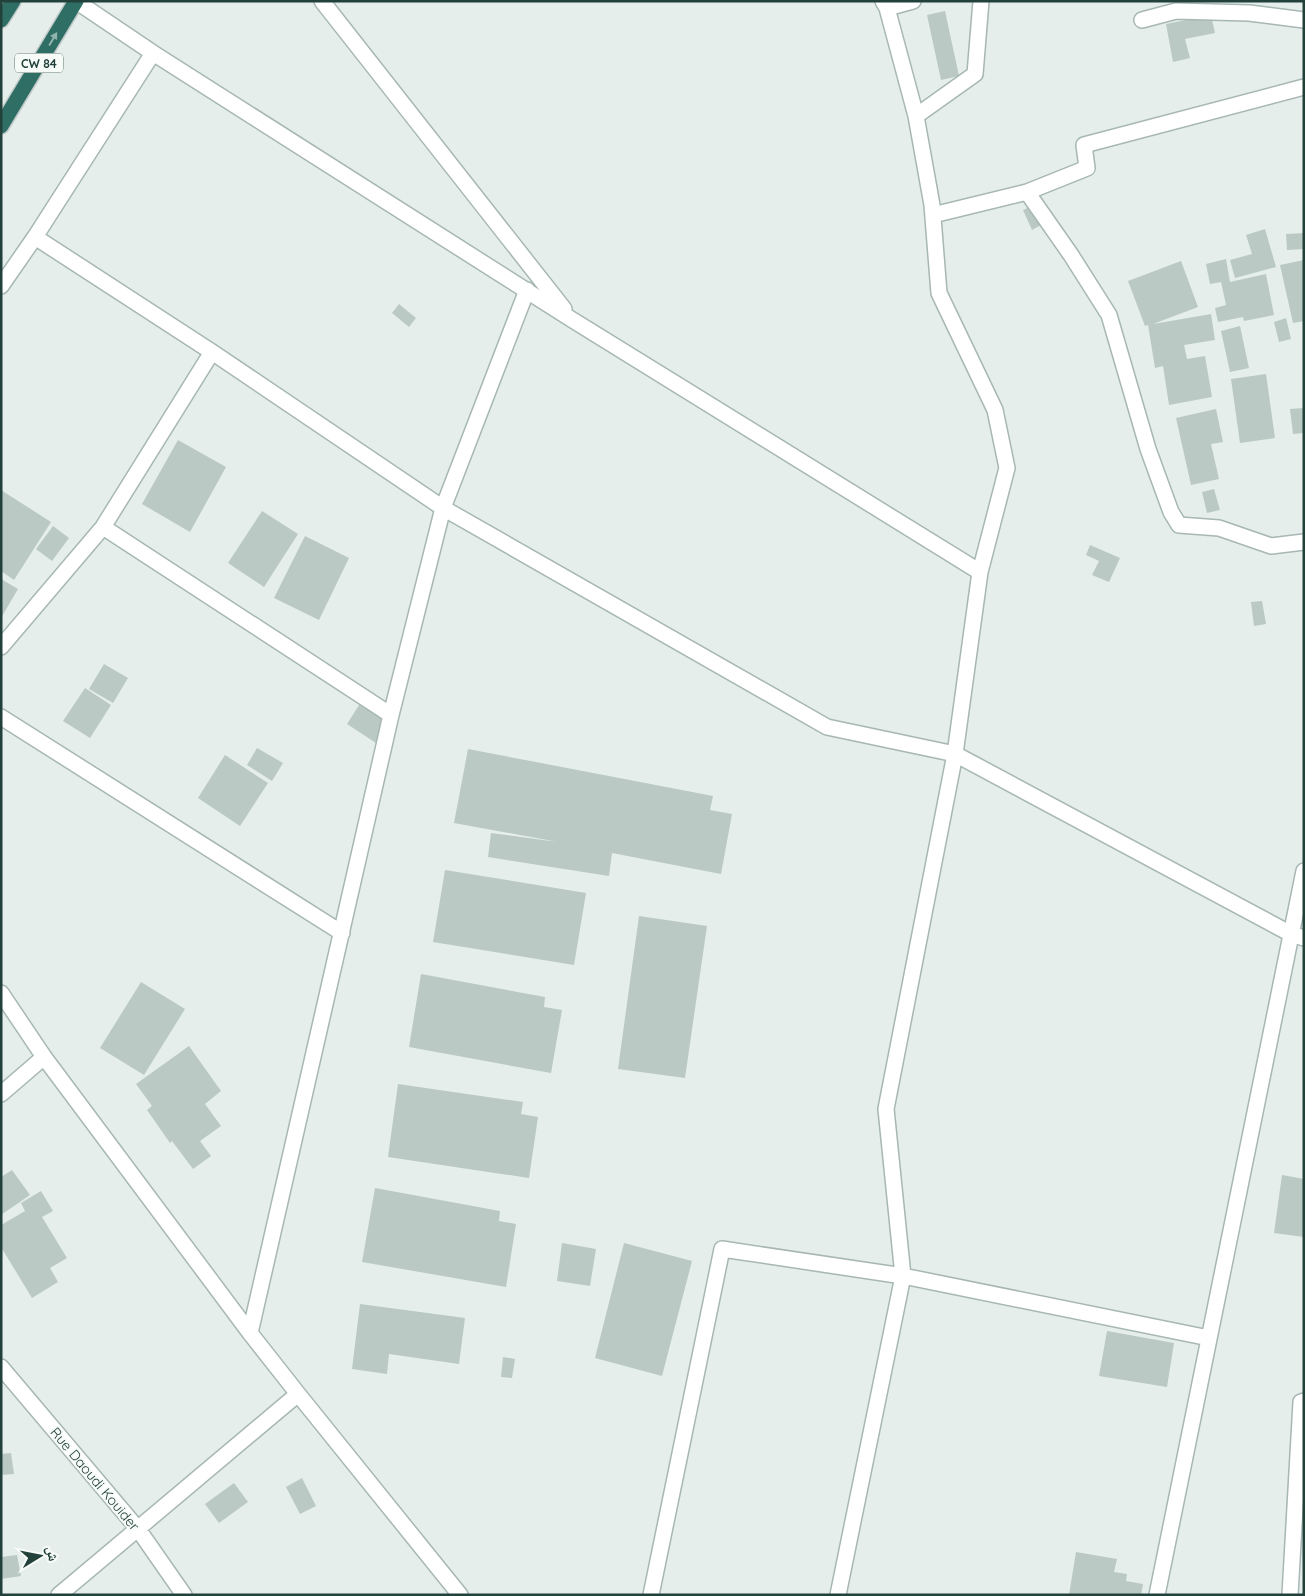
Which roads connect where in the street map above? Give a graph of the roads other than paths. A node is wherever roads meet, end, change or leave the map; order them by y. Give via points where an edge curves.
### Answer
1 (13, 1) edge
2 (76, 1) edge
3 (322, 1) edge
4 (913, 1) edge
5 (982, 1) edge
6 (885, 5) edge
7 (1, 20) edge
8 (1142, 20) dead end
9 (1304, 20) edge
10 (153, 53) junction
11 (1304, 87) edge
12 (916, 116) junction
13 (1, 126) edge
14 (1027, 192) junction
15 (933, 214) junction
16 (35, 237) junction
17 (1, 286) edge
18 (527, 290) junction
19 (571, 319) junction
20 (212, 352) junction
21 (443, 508) junction
22 (103, 527) junction
23 (1304, 542) edge
24 (980, 572) junction
25 (1, 647) edge
26 (391, 715) junction
27 (1, 717) edge
28 (955, 754) junction
29 (1304, 871) edge
30 (342, 933) junction
31 (1298, 936) edge
32 (1, 993) edge
33 (44, 1057) junction
34 (1, 1094) edge
35 (903, 1276) junction
36 (250, 1333) junction
37 (1209, 1338) junction
38 (1, 1367) edge
39 (298, 1394) junction
40 (1304, 1401) edge
41 (138, 1529) junction
42 (58, 1595) edge
43 (184, 1595) edge
44 (460, 1595) edge
45 (651, 1595) edge
46 (838, 1595) edge
47 (1157, 1595) edge
48 (1290, 1595) edge

1 - 7 highway
2 - 10 street
13 -> 2 highway, CW 84
3 - 19 street
4 - 6 street
5 - 12 street via 975,74
6 - 12 street
8 - 9 street via 1176,11 1249,13
10 - 16 street
10 - 18 street
11 - 14 street via 1084,145 1087,168
12 - 15 street
14 - 15 street
14 - 23 street via 1108,315 1148,449 1179,525 1219,528 1271,546
15 - 24 street via 939,293 995,410 1008,468
16 - 17 street
16 - 20 street
18 - 19 street
18 - 21 street
19 - 24 street
20 - 21 street
20 - 22 street
21 - 26 street
21 - 28 street via 828,727
22 - 25 street
22 - 26 street
24 - 28 street
26 - 30 street
27 - 30 street
28 - 31 street
28 - 35 street via 886,1109
29 - 31 street
30 - 36 street
31 - 37 street
32 - 33 street
33 - 34 street
33 - 36 street
35 - 37 street
35 - 45 street via 722,1249
35 - 46 street
36 - 39 street
37 - 47 street
38 - 41 street, Rue Daoudi Kouider
39 - 41 street
39 - 44 street
40 - 48 street via 1301,1402
41 - 42 street
41 - 43 street, Rue Daoudi Kouider

